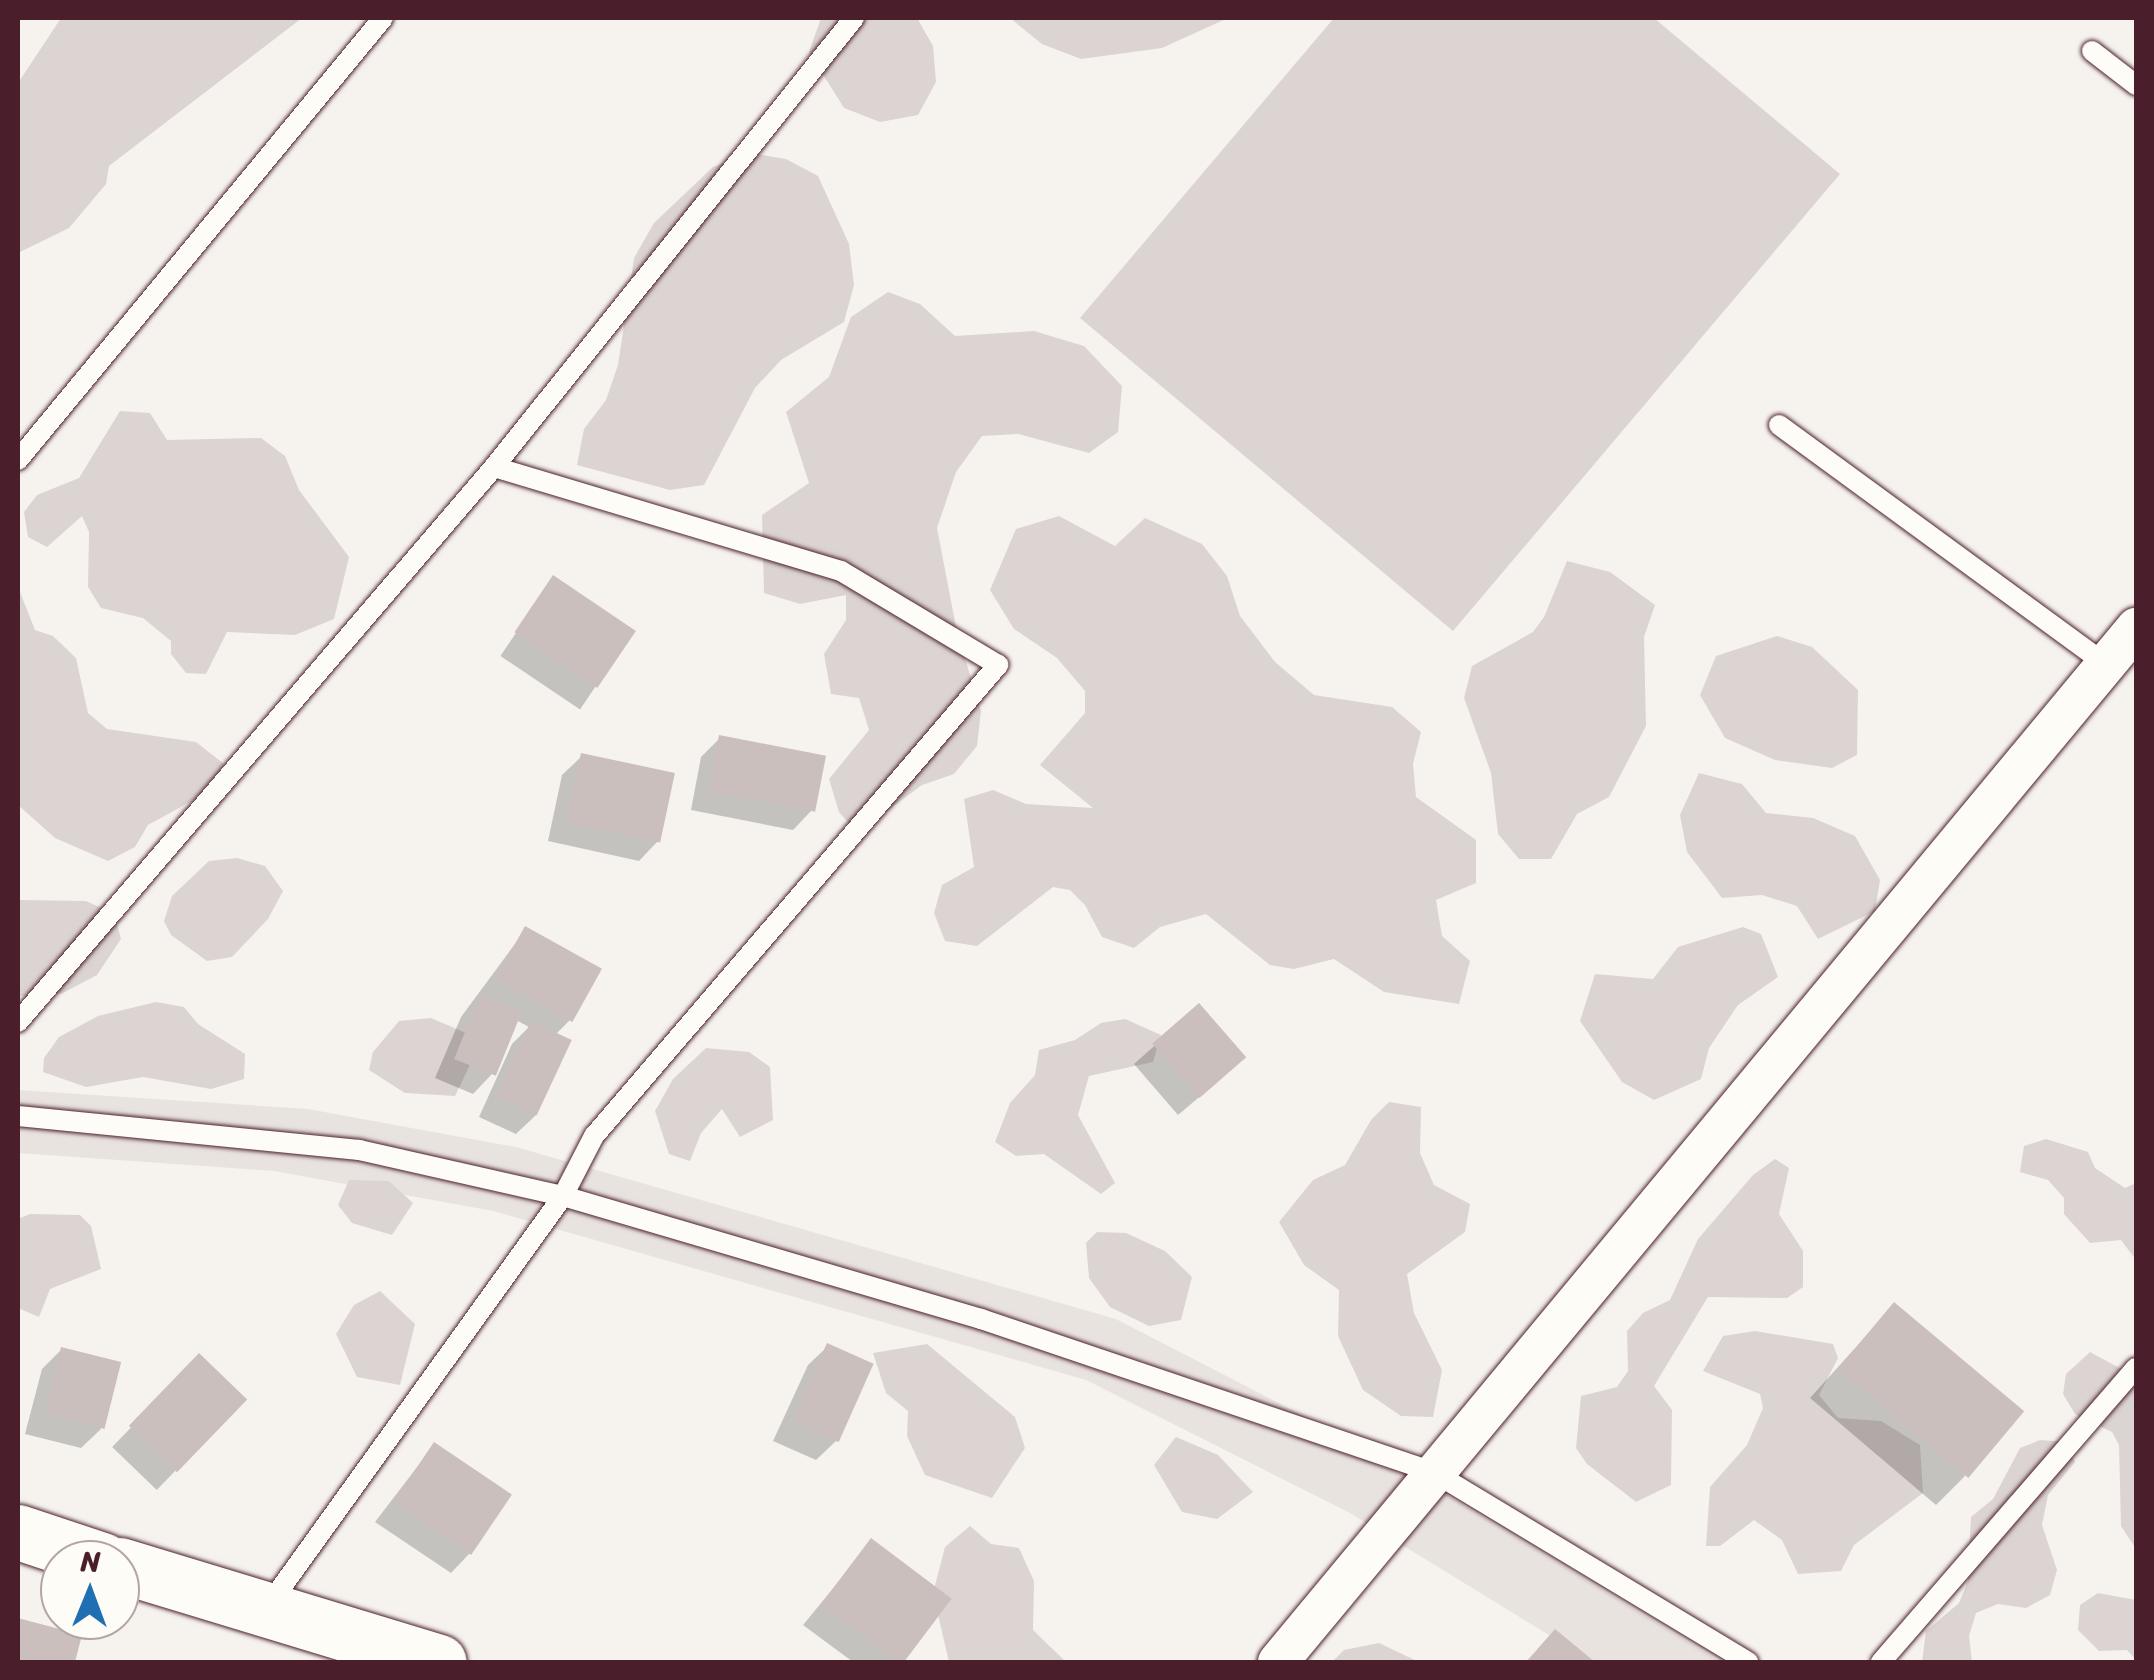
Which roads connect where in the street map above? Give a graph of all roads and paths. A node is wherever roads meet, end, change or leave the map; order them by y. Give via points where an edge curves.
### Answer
1 (383, 18) edge
2 (854, 18) edge
3 (2092, 51) dead end
4 (2136, 86) edge
5 (1779, 424) dead end
6 (18, 460) edge
7 (494, 468) junction
8 (2136, 628) edge
9 (2106, 664) junction
10 (18, 1022) edge
11 (18, 1116) edge
12 (563, 1196) junction
13 (2136, 1368) edge
14 (1435, 1473) junction
15 (18, 1532) edge
16 (42, 1540) edge
17 (140, 1571) edge
18 (266, 1608) junction
19 (438, 1662) edge
20 (1278, 1662) edge
21 (1748, 1662) edge
22 (1882, 1662) edge

1 - 6 lane
2 - 7 lane
3 - 4 lane
5 - 9 lane
7 - 10 lane
7 - 12 lane via 841,571 998,665 594,1136
8 - 9 street
9 - 14 street
11 - 12 lane via 359,1150
12 - 14 lane via 982,1319
12 - 18 lane
13 - 22 lane
14 - 20 street
14 - 21 lane
15 - 16 main road
17 - 18 main road
18 - 19 main road

